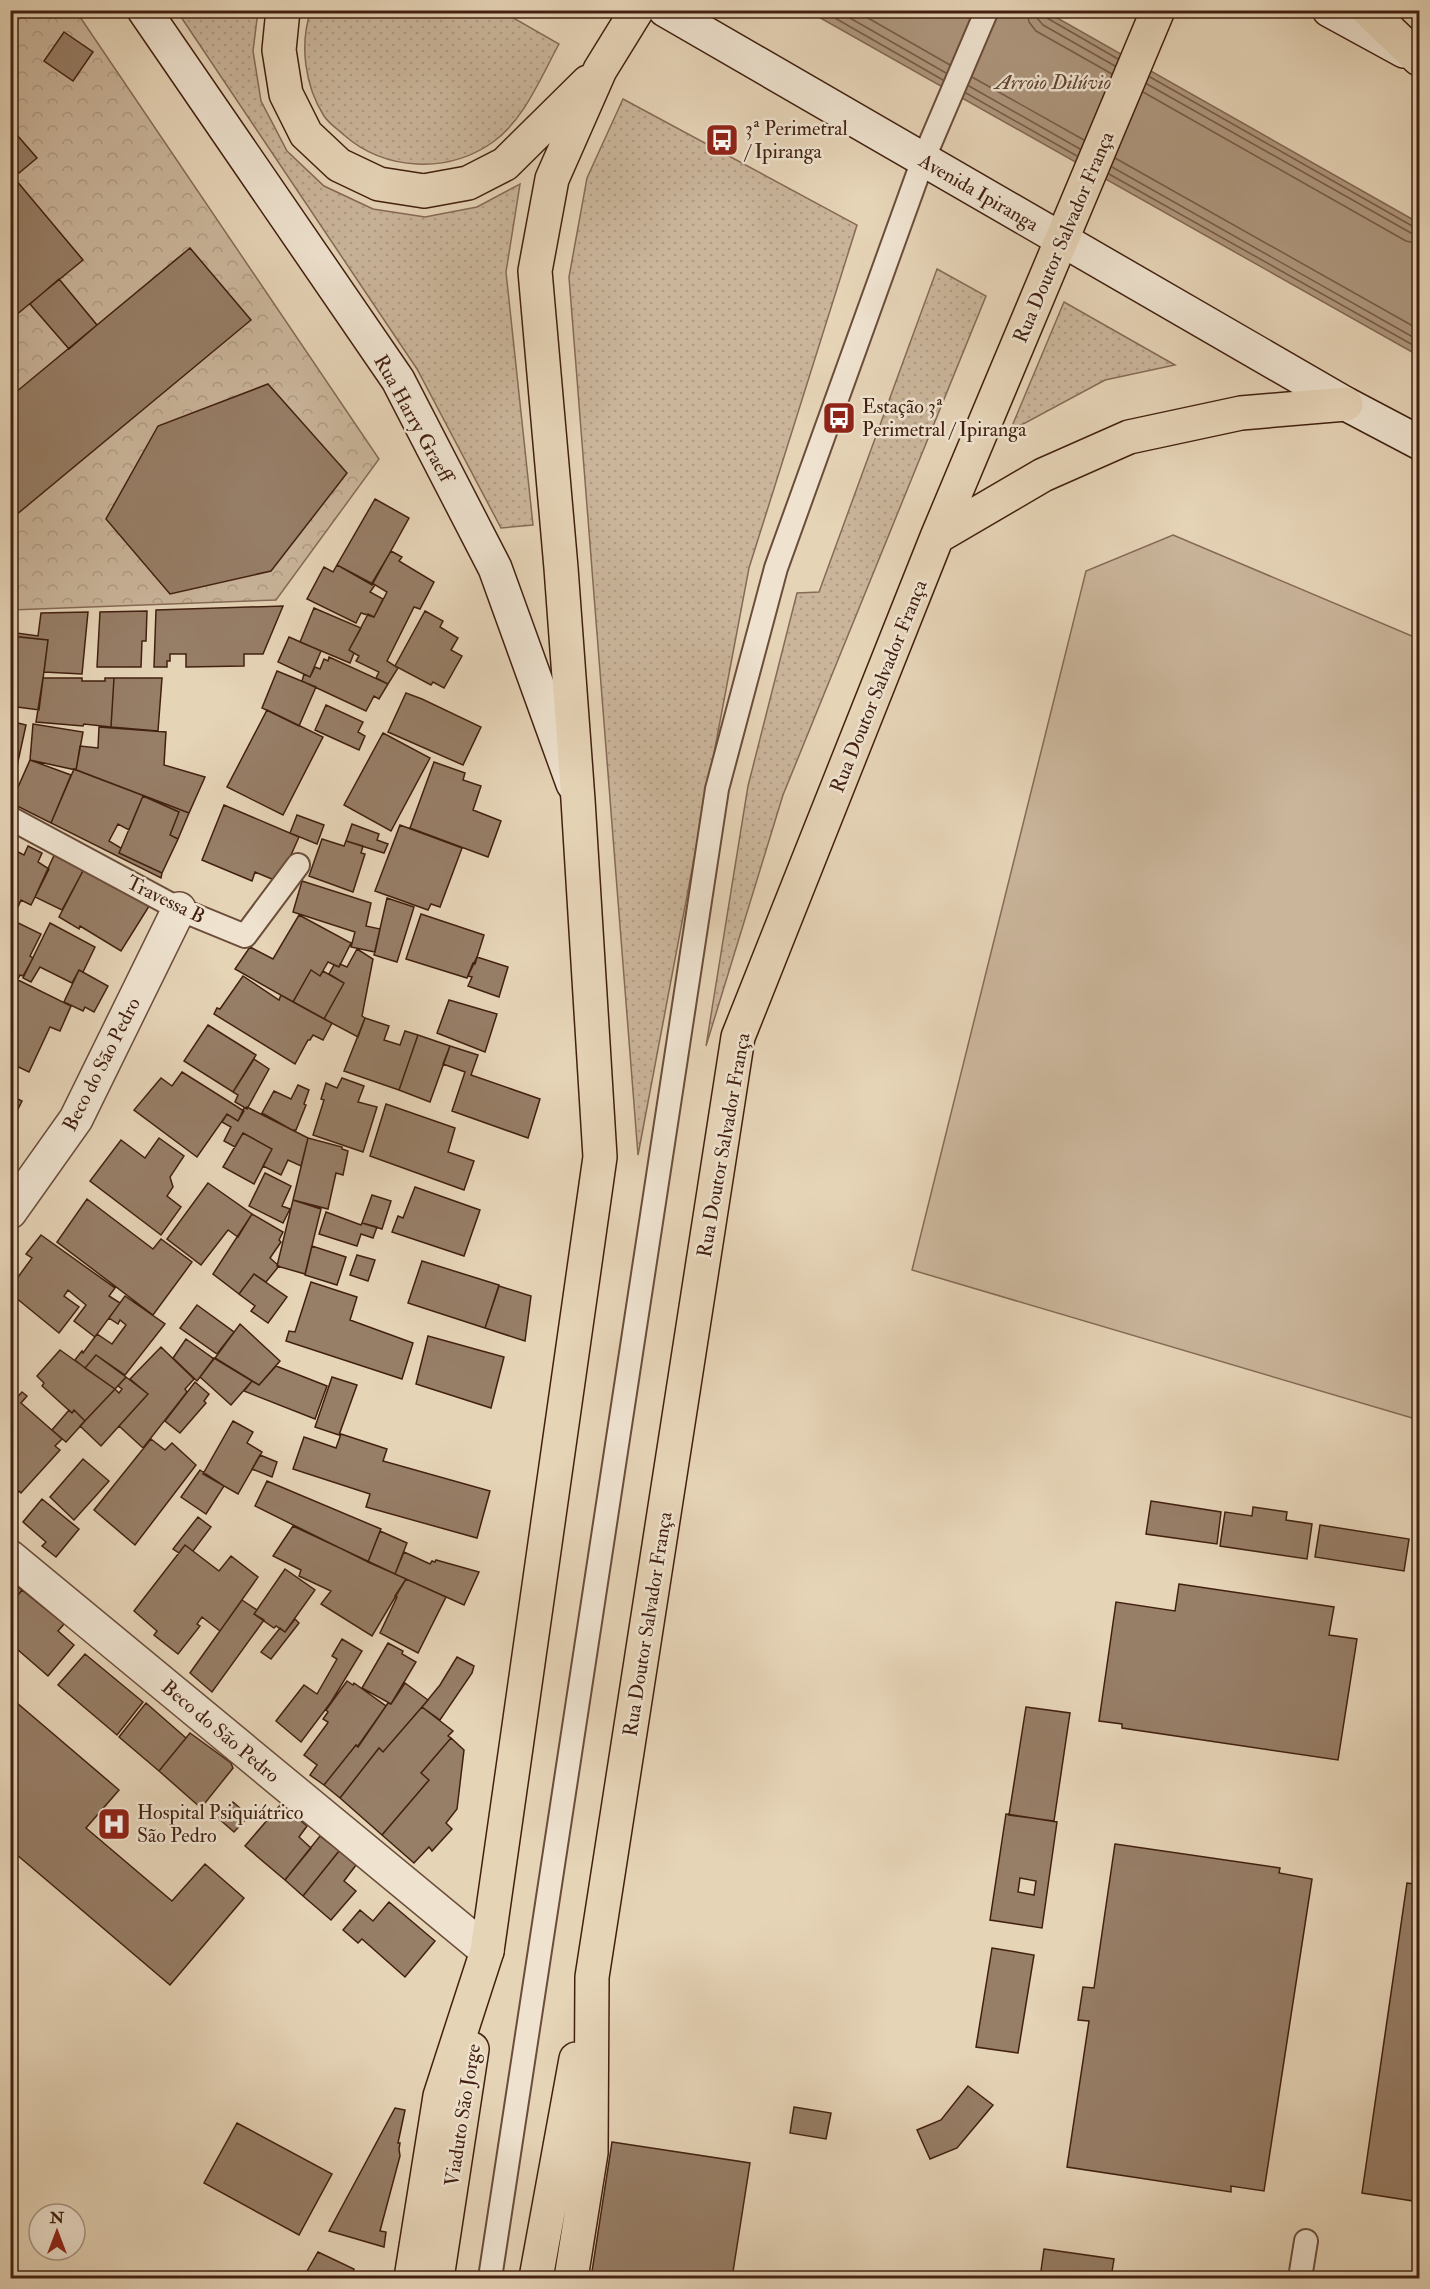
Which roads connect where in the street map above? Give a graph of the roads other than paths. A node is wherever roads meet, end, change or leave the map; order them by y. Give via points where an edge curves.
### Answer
1 (144, 10) edge
2 (283, 10) edge
3 (637, 10) edge
4 (664, 10) edge
5 (987, 10) edge
6 (1329, 10) edge
7 (1368, 10) edge
8 (1153, 23) edge
9 (1419, 59) edge
10 (600, 70) junction
11 (923, 160) junction
12 (1062, 240) junction
13 (1346, 404) junction
14 (1419, 443) edge
15 (937, 537) junction
16 (578, 800) junction
17 (10, 818) edge
18 (298, 865) dead end
19 (179, 909) junction
20 (10, 1212) edge
21 (10, 1557) edge
22 (487, 1951) junction
23 (592, 1977) junction
24 (1306, 2241) dead end
25 (411, 2278) edge
26 (436, 2278) edge
27 (490, 2278) edge
28 (536, 2278) edge
29 (571, 2278) edge
30 (1300, 2278) edge

1 - 16 main road, Rua Harry Graeff via 398,380 495,568
2 - 10 main road via 279,50 286,94 306,134 339,165 379,184 424,191 468,183 505,164
3 - 10 main road
4 - 11 main road, Avenida Ipiranga
5 - 11 lane
6 - 9 main road
7 - 9 main road
8 - 12 main road, Rua Doutor Salvador França
10 - 16 main road via 552,179 535,271
11 - 12 main road, Avenida Ipiranga
11 - 27 lane via 776,568 717,789
12 - 13 main road, Avenida Ipiranga
12 - 15 main road, Rua Doutor Salvador França
13 - 14 main road, Avenida Ipiranga
13 - 15 main road via 1241,413 1129,437 1043,475
15 - 23 main road, Rua Doutor Salvador França via 738,1037
16 - 22 main road via 600,1157
17 - 19 lane, Travessa B
18 - 19 lane, Travessa B via 245,936
19 - 20 main road, Beco do São Pedro via 76,1119
21 - 22 main road, Beco do São Pedro
22 - 25 main road via 440,2096
22 - 26 main road, Viaduto São Jorge
23 - 28 main road
23 - 29 main road, Rua Doutor Salvador França via 591,2152
24 - 30 lane

